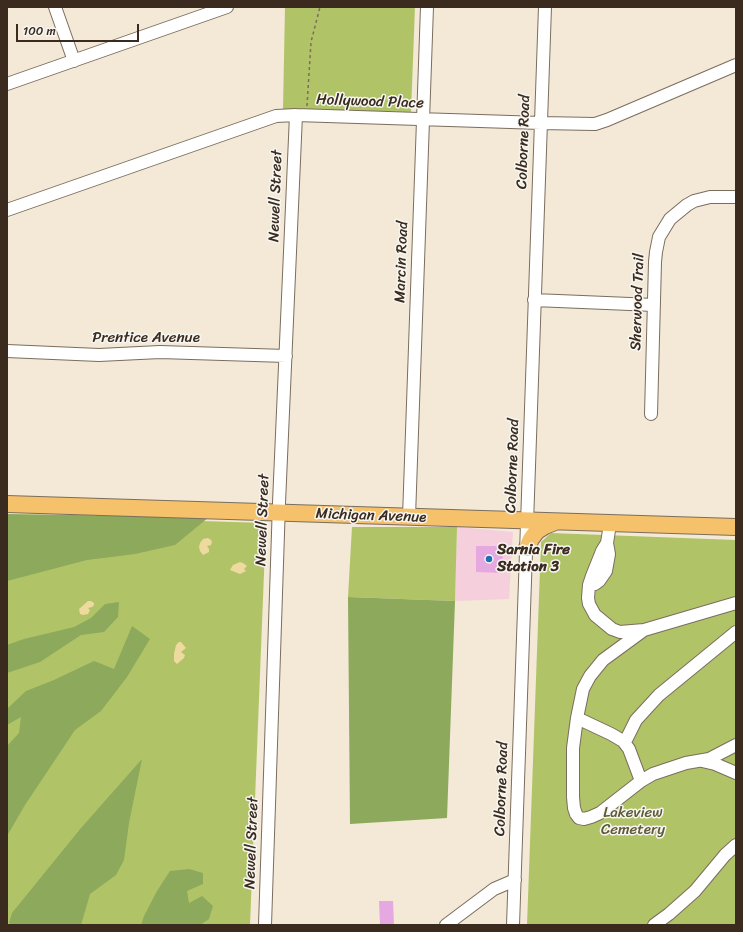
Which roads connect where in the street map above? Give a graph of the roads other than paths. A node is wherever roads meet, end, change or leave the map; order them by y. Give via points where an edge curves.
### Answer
1 (55, 7) edge
2 (227, 7) edge
3 (426, 7) edge
4 (546, 7) edge
5 (74, 61) junction
6 (736, 65) edge
7 (7, 84) edge
8 (301, 116) junction
9 (422, 120) junction
10 (541, 123) junction
11 (736, 197) edge
12 (7, 210) edge
13 (534, 300) junction
14 (654, 305) junction
15 (7, 351) edge
16 (286, 356) junction
17 (651, 414) dead end
18 (7, 504) edge
19 (279, 513) junction
20 (409, 517) junction
21 (528, 521) junction
22 (556, 522) junction
23 (610, 524) junction
24 (736, 527) edge
25 (527, 548) junction
26 (736, 603) edge
27 (644, 630) junction
28 (615, 631) junction
29 (736, 632) edge
30 (615, 650) junction
31 (577, 718) junction
32 (623, 741) junction
33 (736, 745) edge
34 (700, 760) junction
35 (736, 773) edge
36 (641, 781) junction
37 (736, 845) edge
38 (515, 880) junction
39 (265, 925) edge
40 (446, 925) edge
41 (513, 925) edge
42 (654, 925) edge

1 - 5 street
2 - 5 street
3 - 9 street, Marcin Road
4 - 10 street, Colborne Road
5 - 7 street
6 - 10 street, Hollywood Place via 601,122
8 - 9 street, Hollywood Place
8 - 12 street, Hollywood Place via 270,118
8 - 16 street, Newell Street
9 - 10 street, Hollywood Place
9 - 20 street, Marcin Road
10 - 13 street, Colborne Road
11 - 14 street, Sherwood Trail via 701,199 687,205 670,219 659,237 656,252
13 - 14 street
13 - 21 street, Colborne Road
14 - 17 street, Sherwood Trail
15 - 16 street, Prentice Avenue via 99,355 160,352
16 - 19 street, Newell Street
18 - 19 main road, Michigan Avenue
19 - 20 main road, Michigan Avenue
19 - 39 street, Newell Street
20 - 21 main road, Michigan Avenue
21 - 22 main road, Michigan Avenue
21 - 25 street, Colborne Road
22 - 23 main road, Michigan Avenue
22 - 25 main road via 537,531
23 - 24 main road, Michigan Avenue
23 - 28 street via 607,543 589,585 588,598 592,610 606,626
25 - 38 street, Colborne Road
26 - 27 street
27 - 28 street
27 - 30 street
28 - 30 street
29 - 32 street via 659,695 636,720
30 - 31 street via 590,676 583,689
31 - 32 street
31 - 36 street via 573,748 573,797 574,808 579,818 584,819 600,813
32 - 36 street via 629,749
33 - 34 street via 718,755
34 - 35 street
34 - 36 street via 653,774
37 - 42 street via 688,898
38 - 40 street via 494,889
38 - 41 street, Colborne Road

